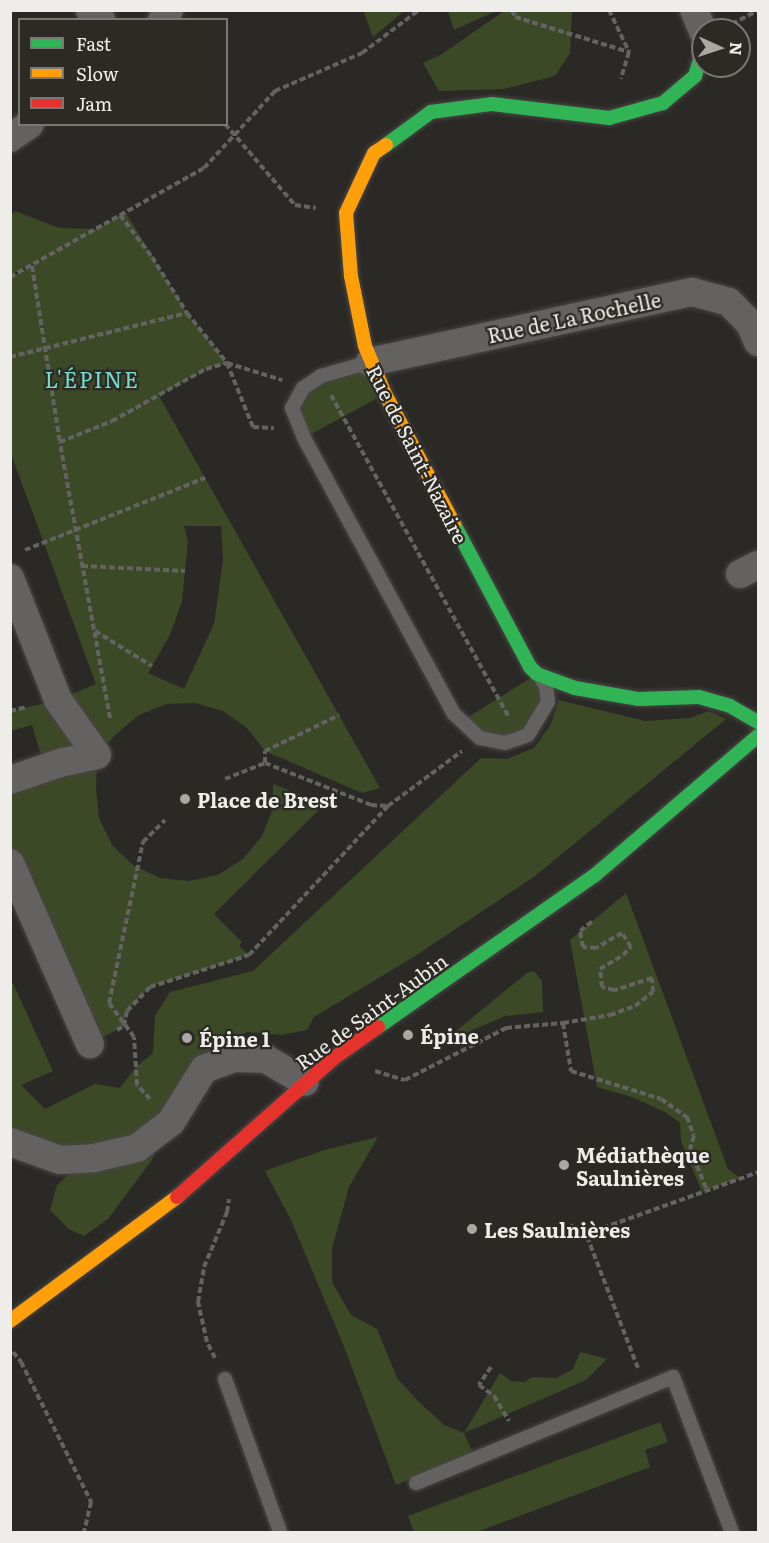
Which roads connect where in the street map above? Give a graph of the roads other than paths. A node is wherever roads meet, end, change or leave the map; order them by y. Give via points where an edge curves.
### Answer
1 (691, 78) edge
2 (27, 126) edge
3 (10, 138) edge
4 (759, 342) edge
5 (370, 362) junction
6 (10, 578) edge
7 (537, 674) junction
8 (759, 722) edge
9 (759, 736) edge
10 (10, 780) edge
11 (10, 863) edge
12 (90, 1044) dead end
13 (305, 1082) junction
14 (10, 1142) edge
15 (10, 1321) edge
16 (225, 1379) road end
17 (416, 1483) dead end
18 (280, 1533) edge
19 (732, 1533) edge

1 - 5 street, Rue de Saint-Nazaire via 663,103 609,118 492,104 431,112 374,153 346,213 351,276
2 - 3 street
4 - 5 street, Rue de La Rochelle via 750,324 729,302 692,292
5 - 7 street, Rue de Saint-Nazaire
5 - 7 lane via 321,376 303,388 292,408 300,430 454,714 480,738 505,743 528,735 548,702 546,686
6 - 10 street via 58,699 97,755
7 - 8 street via 575,688 639,699 699,697 730,706
9 - 13 street, Rue de Saint-Aubin via 594,876
11 - 12 street
13 - 14 street via 266,1059 235,1058 204,1069 171,1122 137,1148 94,1158 60,1160
13 - 15 street, Rue de Saint-Aubin via 237,1148 142,1225
16 - 18 lane
17 - 19 lane via 673,1377

